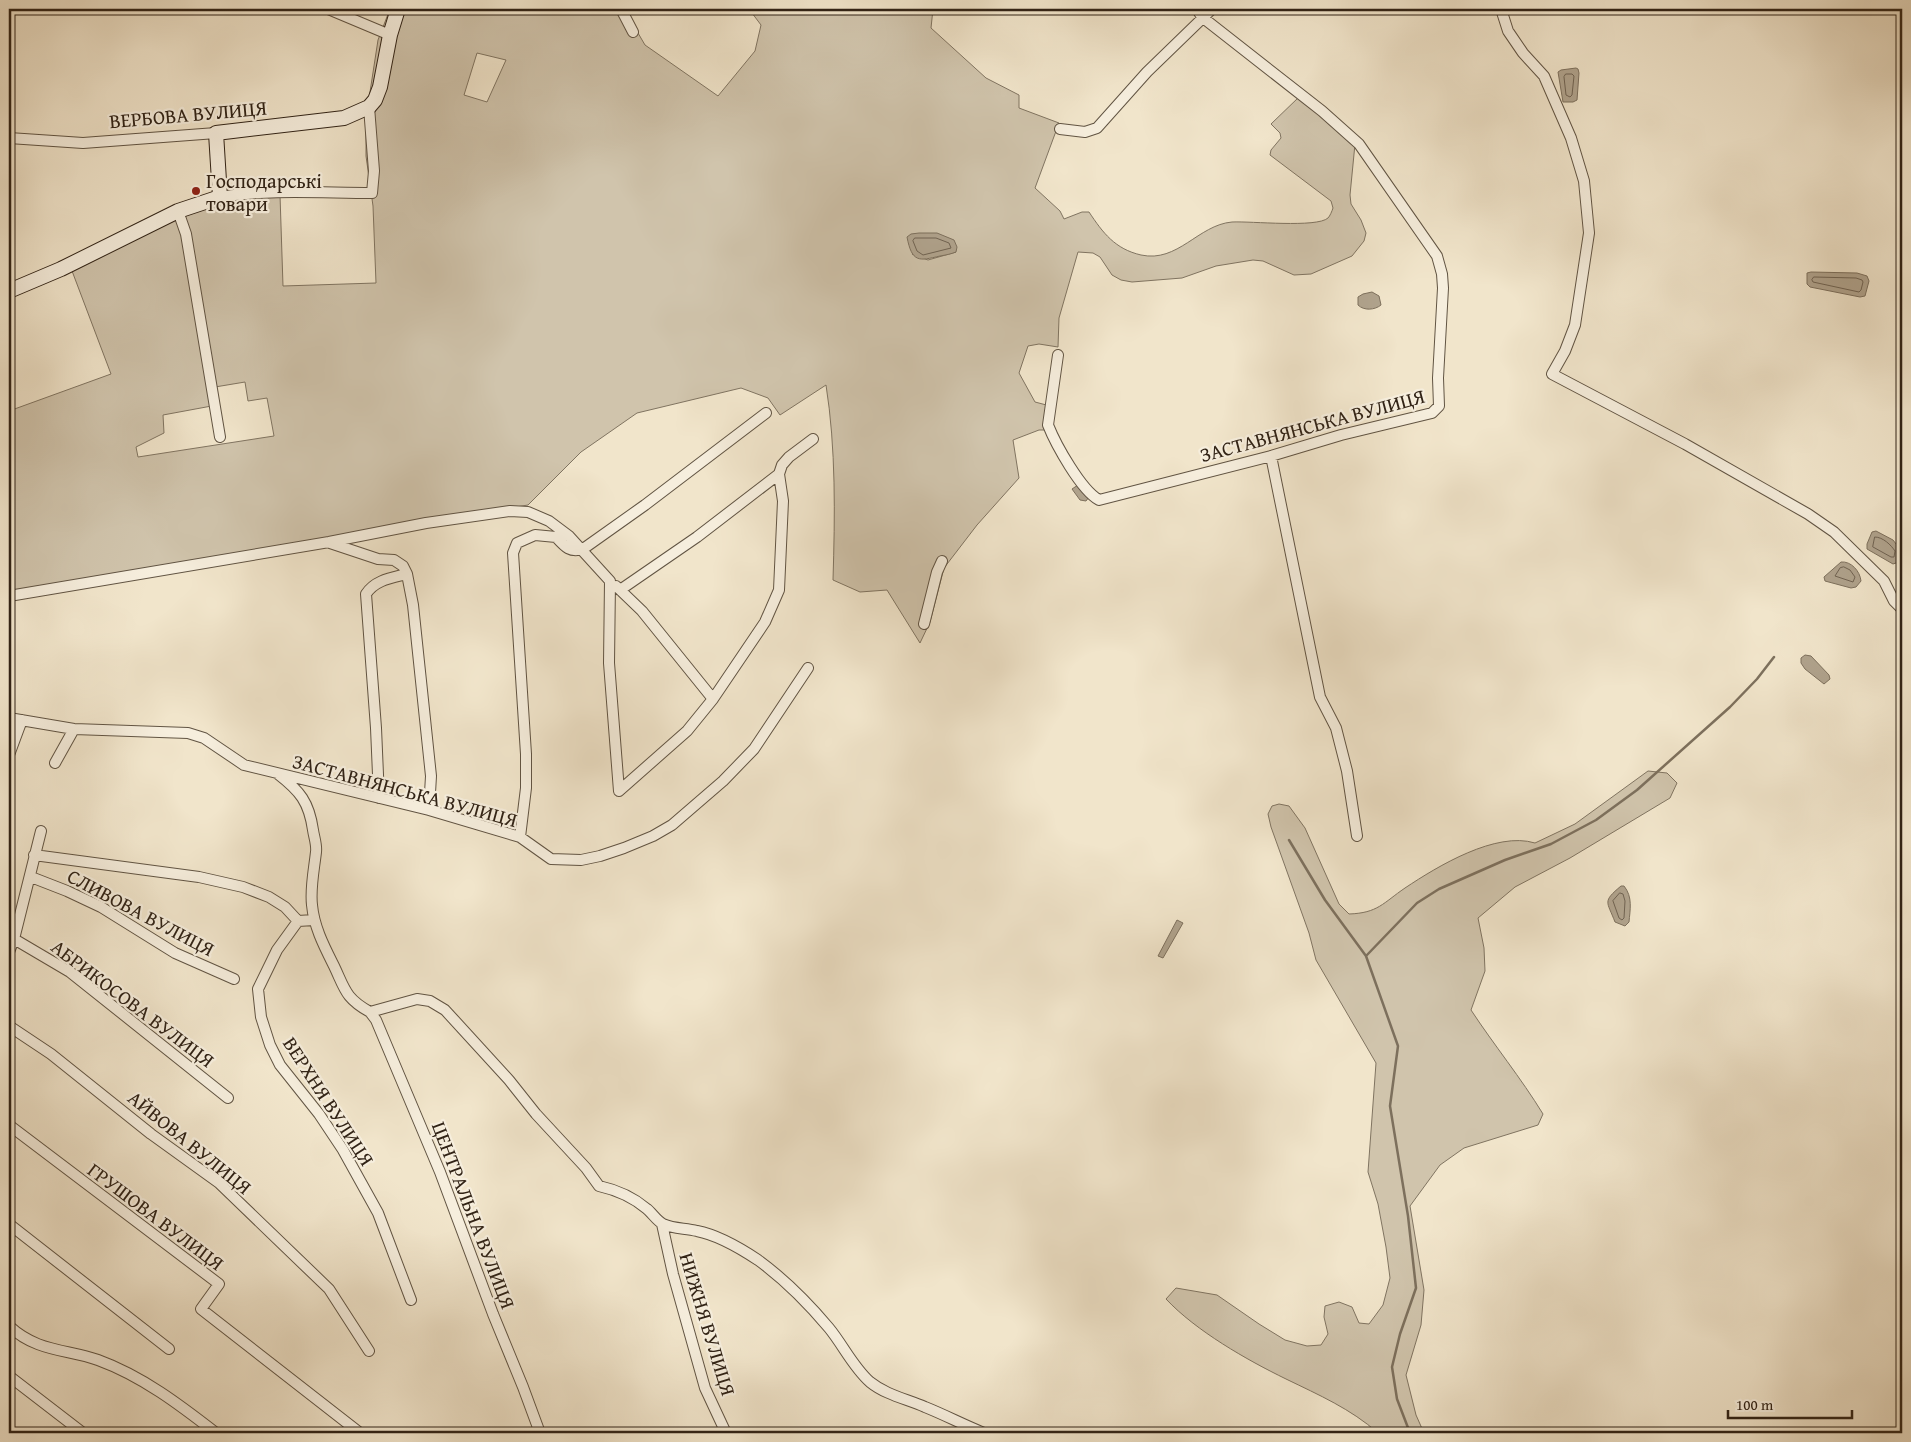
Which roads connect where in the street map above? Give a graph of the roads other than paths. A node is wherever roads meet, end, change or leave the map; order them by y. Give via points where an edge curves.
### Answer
1 (328, 9) edge
2 (398, 9) edge
3 (621, 9) edge
4 (1212, 9) edge
5 (1501, 9) edge
6 (1200, 13) edge
7 (633, 32) dead end
8 (390, 35) junction
9 (369, 107) junction
10 (1060, 129) dead end
11 (216, 133) junction
12 (9, 138) edge
13 (220, 198) junction
14 (178, 211) junction
15 (9, 291) edge
16 (1058, 355) dead end
17 (766, 413) dead end
18 (220, 437) dead end
19 (813, 439) dead end
20 (1271, 456) junction
21 (779, 474) junction
22 (329, 542) junction
23 (583, 549) junction
24 (942, 561) dead end
25 (407, 574) junction
26 (610, 581) junction
27 (620, 590) junction
28 (9, 596) edge
29 (1902, 610) edge
30 (924, 624) dead end
31 (808, 668) dead end
32 (713, 700) junction
33 (9, 718) edge
34 (22, 720) junction
35 (74, 729) junction
36 (9, 755) edge
37 (55, 762) dead end
38 (278, 774) junction
39 (379, 798) junction
40 (429, 810) junction
41 (41, 831) dead end
42 (1357, 836) dead end
43 (520, 837) junction
44 (34, 855) junction
45 (30, 877) junction
46 (314, 920) junction
47 (298, 921) junction
48 (14, 940) junction
49 (9, 952) edge
50 (234, 979) dead end
51 (370, 1012) junction
52 (9, 1026) edge
53 (228, 1098) dead end
54 (9, 1125) edge
55 (9, 1224) edge
56 (662, 1224) junction
57 (411, 1300) dead end
58 (9, 1326) edge
59 (169, 1349) dead end
60 (369, 1351) dead end
61 (9, 1376) edge
62 (83, 1433) edge
63 (216, 1433) edge
64 (360, 1433) edge
65 (540, 1433) edge
66 (726, 1433) edge
67 (984, 1433) edge

1 - 8 street
2 - 8 street
3 - 7 street
4 - 6 street
5 - 29 street via 1508,31 1544,76 1572,138 1584,181 1589,233 1575,325 1552,374 1685,444 1834,532 1884,581
6 - 10 street via 1097,128 1085,132
6 - 20 street, ЗАСТАВНЯНСЬКА ВУЛИЦЯ via 1322,110 1359,144 1437,256 1442,274 1440,399 1436,411
8 - 9 street via 380,87
9 - 11 street, ВЕРБОВА ВУЛИЦЯ via 344,118
9 - 13 street via 374,171 372,193 252,194
11 - 12 street, ВЕРБОВА ВУЛИЦЯ via 83,143
11 - 13 street
13 - 14 street
14 - 15 street
14 - 18 street via 186,234
16 - 20 street, ЗАСТАВНЯНСЬКА ВУЛИЦЯ via 1048,425 1082,483 1099,500
17 - 23 street
19 - 21 street via 782,465
20 - 42 street via 1320,697 1336,728 1347,771
21 - 27 street via 697,537
21 - 32 street via 783,501 779,590 765,622
22 - 23 street via 510,511 528,512 548,521
22 - 25 street via 378,559 394,560 403,566
22 - 28 street
23 - 26 street
23 - 43 street via 567,549 556,537 535,535 517,543 513,552 526,754
24 - 30 street
25 - 39 street via 381,581 366,594
25 - 40 street via 431,776
26 - 27 street
26 - 32 street via 608,663 619,791 687,731
27 - 32 street via 642,611
31 - 43 street, ЗАСТАВНЯНСЬКА ВУЛИЦЯ via 754,749 672,825 653,836 581,860 551,859
33 - 34 street, ЗАСТАВНЯНСЬКА ВУЛИЦЯ
34 - 35 street, ЗАСТАВНЯНСЬКА ВУЛИЦЯ
34 - 36 street
35 - 37 street
35 - 38 street, ЗАСТАВНЯНСЬКА ВУЛИЦЯ via 188,733 204,738 244,765
38 - 39 street, ЗАСТАВНЯНСЬКА ВУЛИЦЯ
38 - 46 street via 297,789 312,819 316,850 312,880
39 - 40 street, ЗАСТАВНЯНСЬКА ВУЛИЦЯ
40 - 43 street, ЗАСТАВНЯНСЬКА ВУЛИЦЯ
41 - 44 street
44 - 45 street
44 - 47 street via 199,876 269,897
45 - 48 street
45 - 50 street, СЛИВОВА ВУЛИЦЯ via 101,907 169,950
46 - 47 street
46 - 51 street via 344,990 355,1004
47 - 57 street, ВЕРХНЯ ВУЛИЦЯ via 277,950 258,989 261,1017 280,1065 344,1150 378,1213
48 - 49 street
48 - 53 street, АБРИКОСОВА ВУЛИЦЯ via 70,972
51 - 56 street via 417,999 430,1000 445,1010 599,1186 630,1197
51 - 65 street, ЦЕНТРАЛЬНА ВУЛИЦЯ via 436,1164
52 - 60 street, АЙВОВА ВУЛИЦЯ via 51,1054 219,1183 330,1289
54 - 64 street, ГРУШОВА ВУЛИЦЯ via 219,1284 201,1309
55 - 59 street
56 - 66 street, НИЖНЯ ВУЛИЦЯ via 705,1388
56 - 67 street via 697,1231 729,1243 756,1260 782,1279 829,1328 871,1383
58 - 63 street via 43,1347 98,1360 147,1384
61 - 62 street

